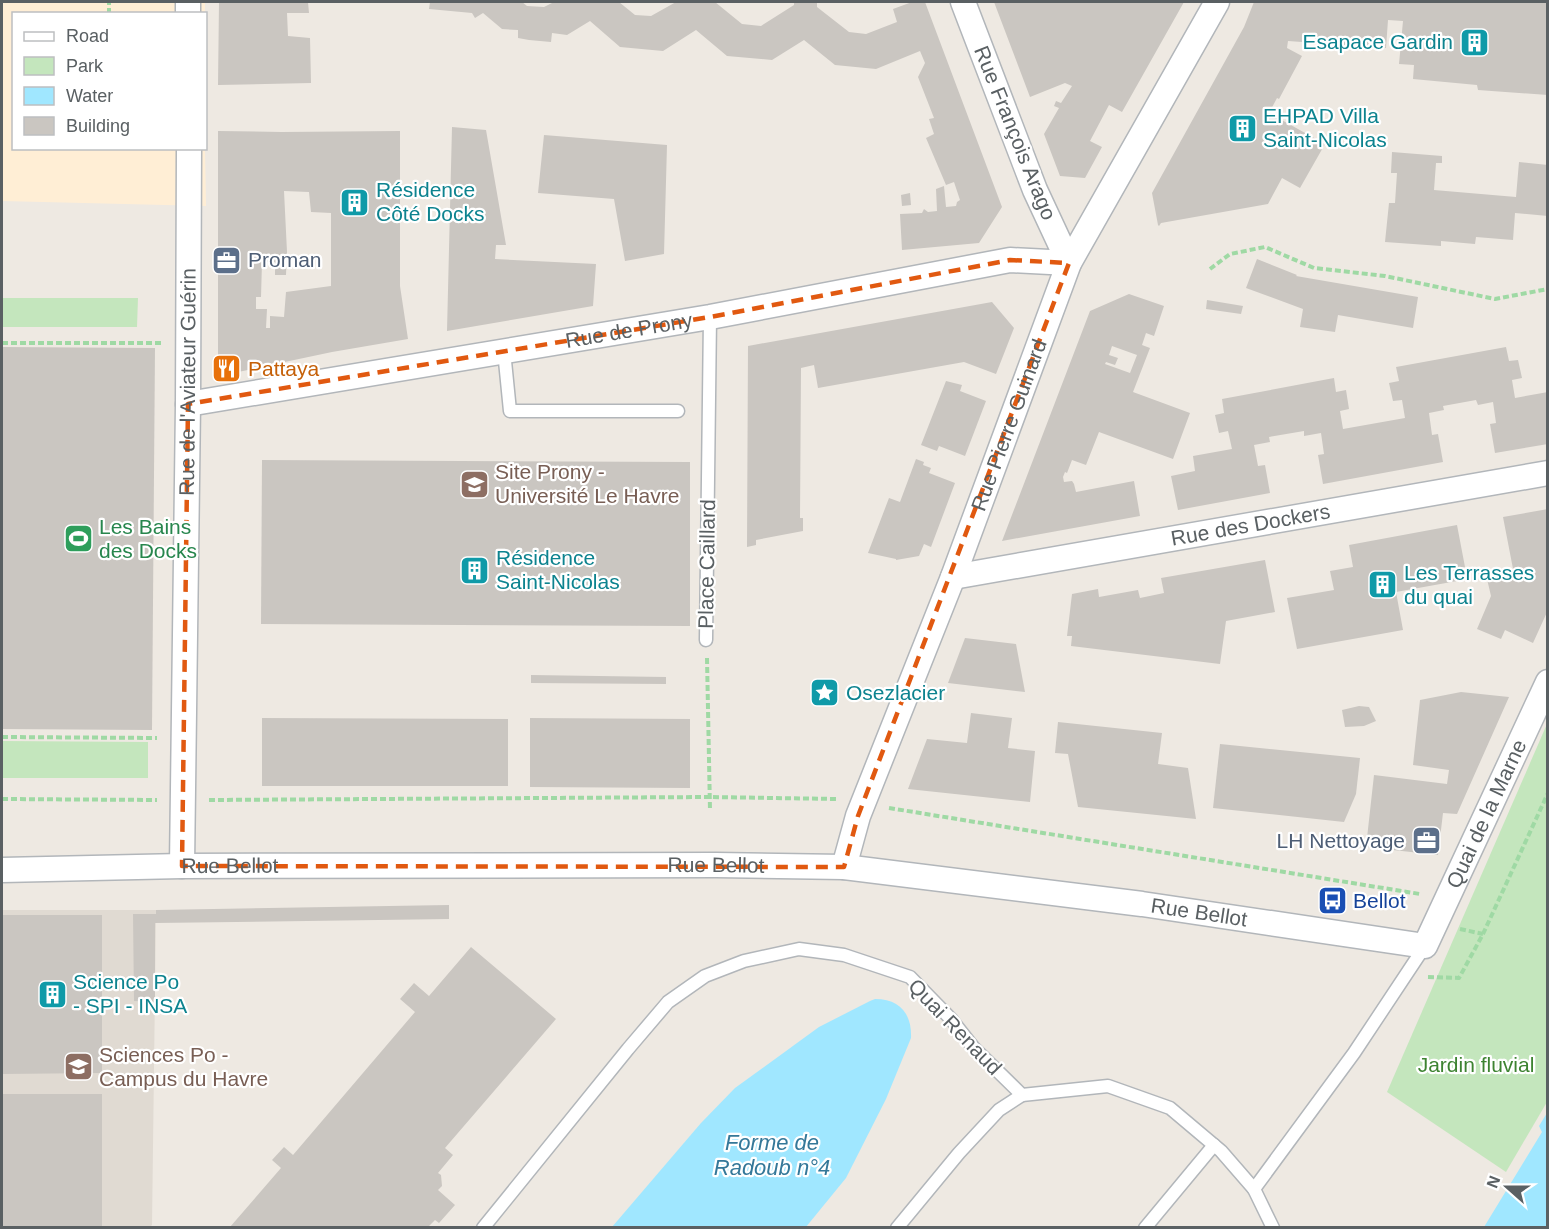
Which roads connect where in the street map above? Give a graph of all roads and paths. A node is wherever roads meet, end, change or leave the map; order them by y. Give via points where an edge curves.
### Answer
1 (963, 2) edge
2 (1217, 2) edge
3 (189, 150) edge
4 (1069, 263) junction
5 (1210, 269) dead end
6 (1548, 289) edge
7 (710, 317) junction
8 (2, 343) edge
9 (164, 343) dead end
10 (504, 351) junction
11 (188, 404) junction
12 (678, 411) dead end
13 (1548, 473) edge
14 (953, 577) junction
15 (706, 640) joint
16 (1548, 682) edge
17 (2, 737) edge
18 (158, 748) dead end
19 (157, 790) dead end
20 (1548, 793) edge
21 (710, 797) junction
22 (2, 799) edge
23 (865, 799) junction
24 (157, 800) junction
25 (183, 800) junction
26 (710, 810) dead end
27 (182, 866) junction
28 (844, 867) junction
29 (2, 870) edge
30 (1446, 898) junction
31 (1425, 946) junction
32 (1407, 973) junction
33 (1022, 1095) junction
34 (1214, 1145) junction
35 (1254, 1189) junction
36 (483, 1227) edge
37 (897, 1227) edge
38 (1145, 1227) edge
39 (1273, 1227) edge

1 - 4 street, Rue François Arago via 1035,190
2 - 4 street, Rue Pierre Guinard
3 - 11 street, Rue de l'Aviateur Guérin
4 - 7 street, Rue de Prony via 1010,260
4 - 14 street, Rue Pierre Guinard
5 - 6 path via 1230,254 1265,247 1314,268 1385,276 1495,299
7 - 10 street, Rue de Prony
7 - 15 lane, Place Caillard
8 - 9 path
10 - 11 street, Rue de Prony
10 - 12 lane via 510,411
11 - 25 street, Rue de l'Aviateur Guérin
13 - 14 street, Rue des Dockers
14 - 23 street, Rue Pierre Guinard
15 - 21 path, Place Caillard
16 - 30 street, Quai de la Marne
17 - 18 path via 158,738
19 - 24 path
20 - 32 path via 1459,978
21 - 23 path
21 - 25 path
21 - 26 path, Place Caillard
22 - 24 path
23 - 28 street, Rue Pierre Guinard
23 - 30 path via 889,808
24 - 25 path
25 - 27 street, Rue de l'Aviateur Guérin
27 - 28 street, Rue Bellot
27 - 29 street, Rue Bellot
28 - 31 street, Rue Bellot via 1142,904
30 - 31 street, Quai de la Marne
31 - 32 lane
32 - 35 lane
33 - 34 lane via 1108,1086 1170,1108
33 - 36 lane, Quai Renaud via 910,977 844,955 799,949 744,961 705,976 668,1002
33 - 37 lane via 999,1110
34 - 35 lane
34 - 38 lane
35 - 39 lane

